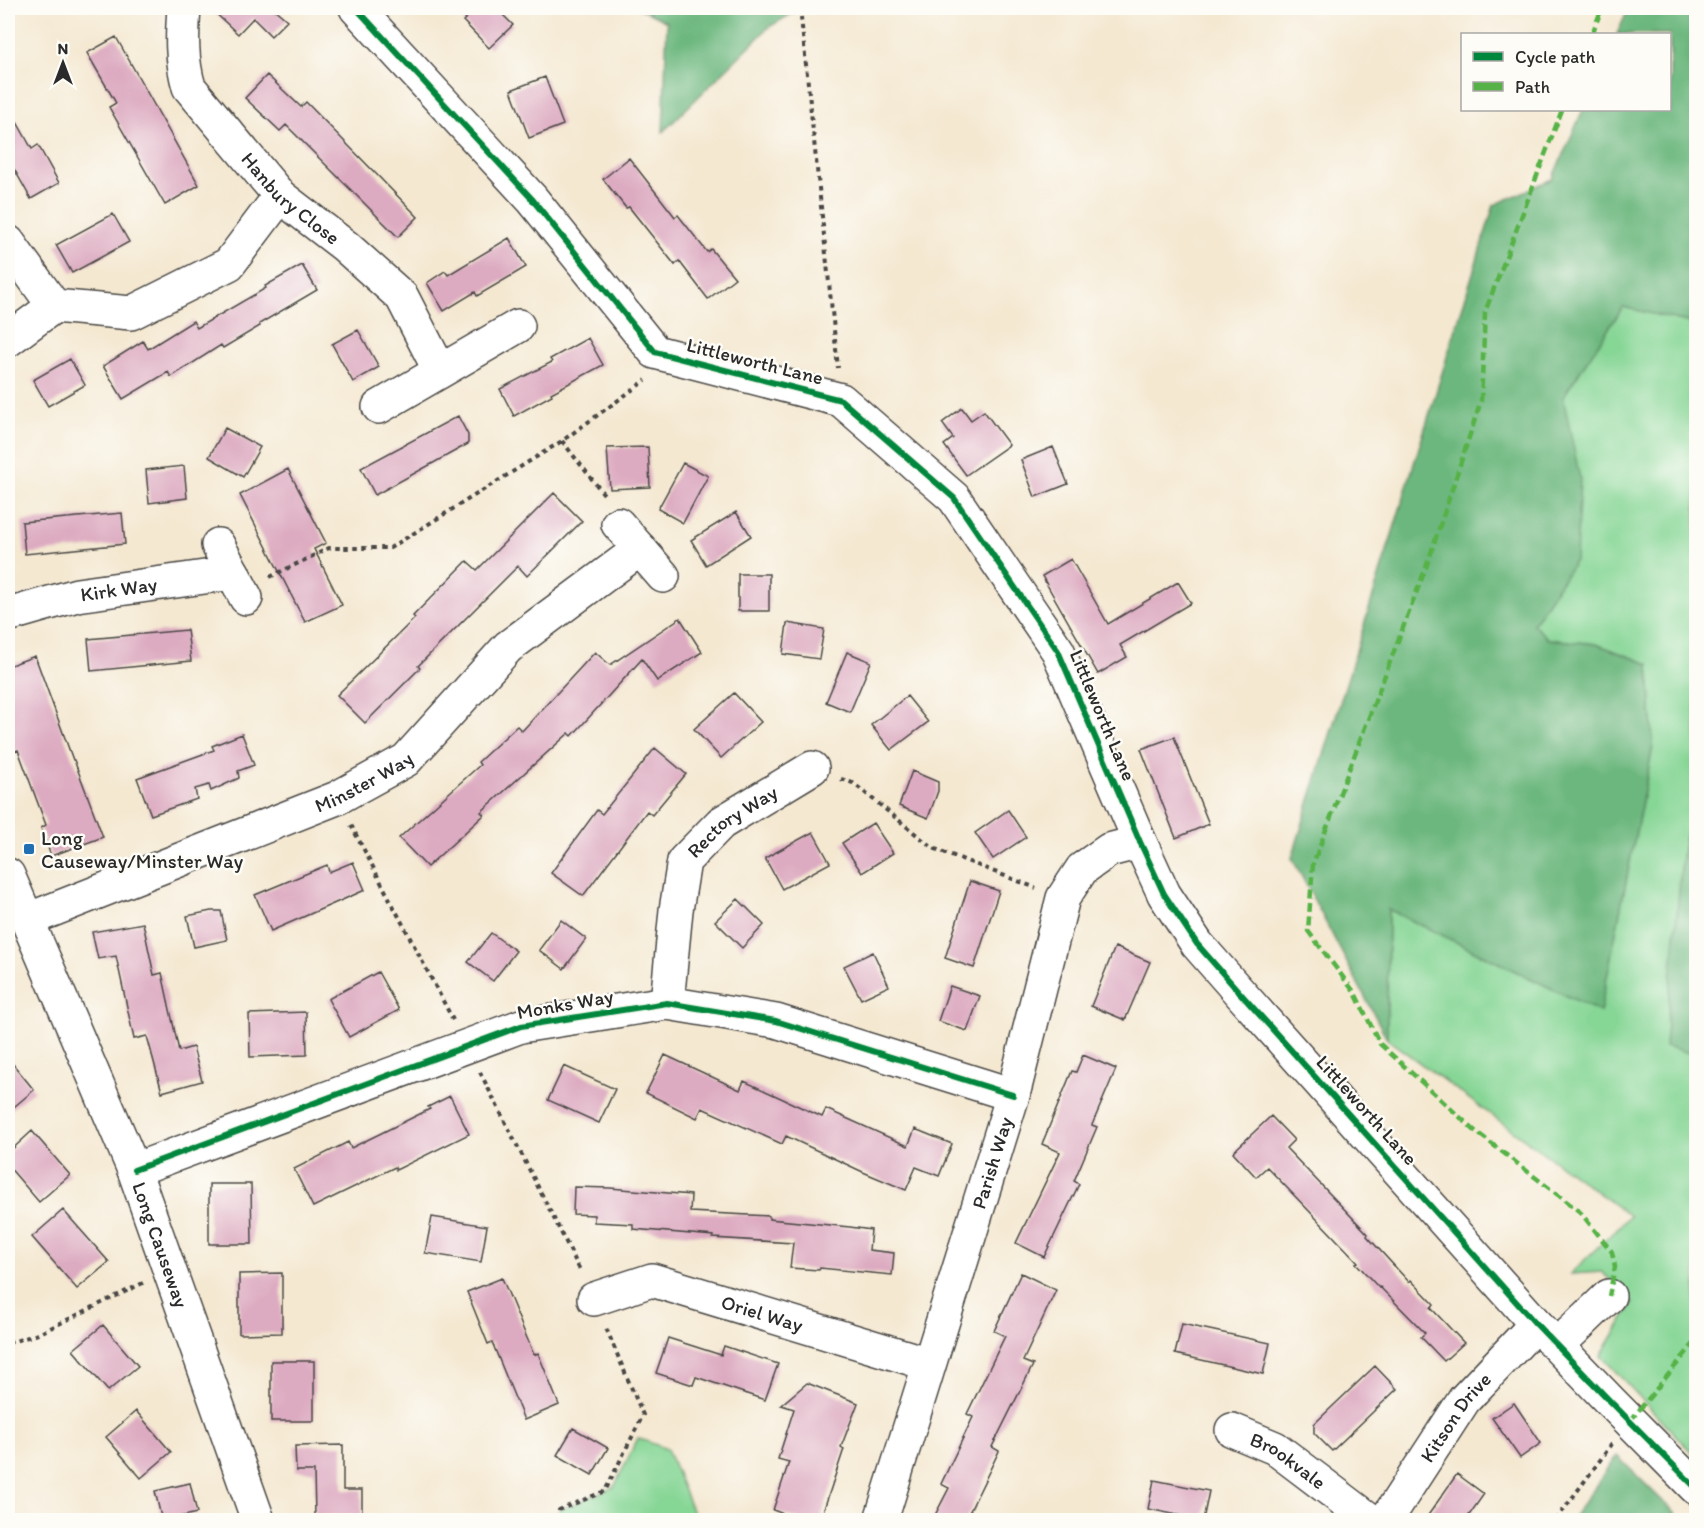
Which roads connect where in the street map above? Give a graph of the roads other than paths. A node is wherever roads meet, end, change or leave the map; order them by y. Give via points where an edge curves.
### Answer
1 (184, 8) edge
2 (356, 8) edge
3 (280, 196) junction
4 (8, 242) edge
5 (54, 306) junction
6 (518, 326) dead end
7 (8, 340) edge
8 (440, 371) junction
9 (379, 407) dead end
10 (618, 524) road end
11 (640, 549) junction
12 (663, 576) dead end
13 (235, 577) road end
14 (8, 615) edge
15 (812, 768) road end
16 (1140, 842) junction
17 (8, 875) edge
18 (27, 920) junction
19 (667, 1003) junction
20 (1013, 1095) junction
21 (134, 1170) junction
22 (1609, 1296) dead end
23 (594, 1299) road end
24 (1547, 1334) junction
25 (929, 1364) junction
26 (1232, 1430) dead end
27 (1696, 1488) edge
28 (258, 1521) edge
29 (881, 1521) edge
30 (1370, 1521) edge
31 (1386, 1521) edge

1 - 3 street, Hanbury Close via 182,43 189,87
2 - 16 street, Littleworth Lane via 532,199 655,352 841,400 954,498 1058,651
3 - 5 street via 229,264 131,313
3 - 8 street, Hanbury Close via 402,297
4 - 5 street
5 - 7 street
6 - 8 street
8 - 9 street
10 - 11 street
11 - 12 street
11 - 18 street, Minster Way via 508,647 406,760 337,798
13 - 14 street, Kirk Way via 76,595
15 - 19 street, Rectory Way via 721,823 684,861
16 - 20 street, Parish Way via 1109,850 1082,869 1063,898
16 - 24 street, Littleworth Lane via 1164,894 1197,944
17 - 18 street, Long Causeway
18 - 21 street, Long Causeway
19 - 20 street, Monks Way via 776,1021
19 - 21 street, Monks Way via 521,1026
20 - 25 street, Parish Way
21 - 28 street, Long Causeway
22 - 24 street, Kitson Drive
23 - 25 street, Oriel Way via 652,1280
24 - 27 street, Littleworth Lane
24 - 31 street, Kitson Drive via 1464,1400
25 - 29 street, Parish Way
26 - 30 street, Brookvale via 1275,1448

